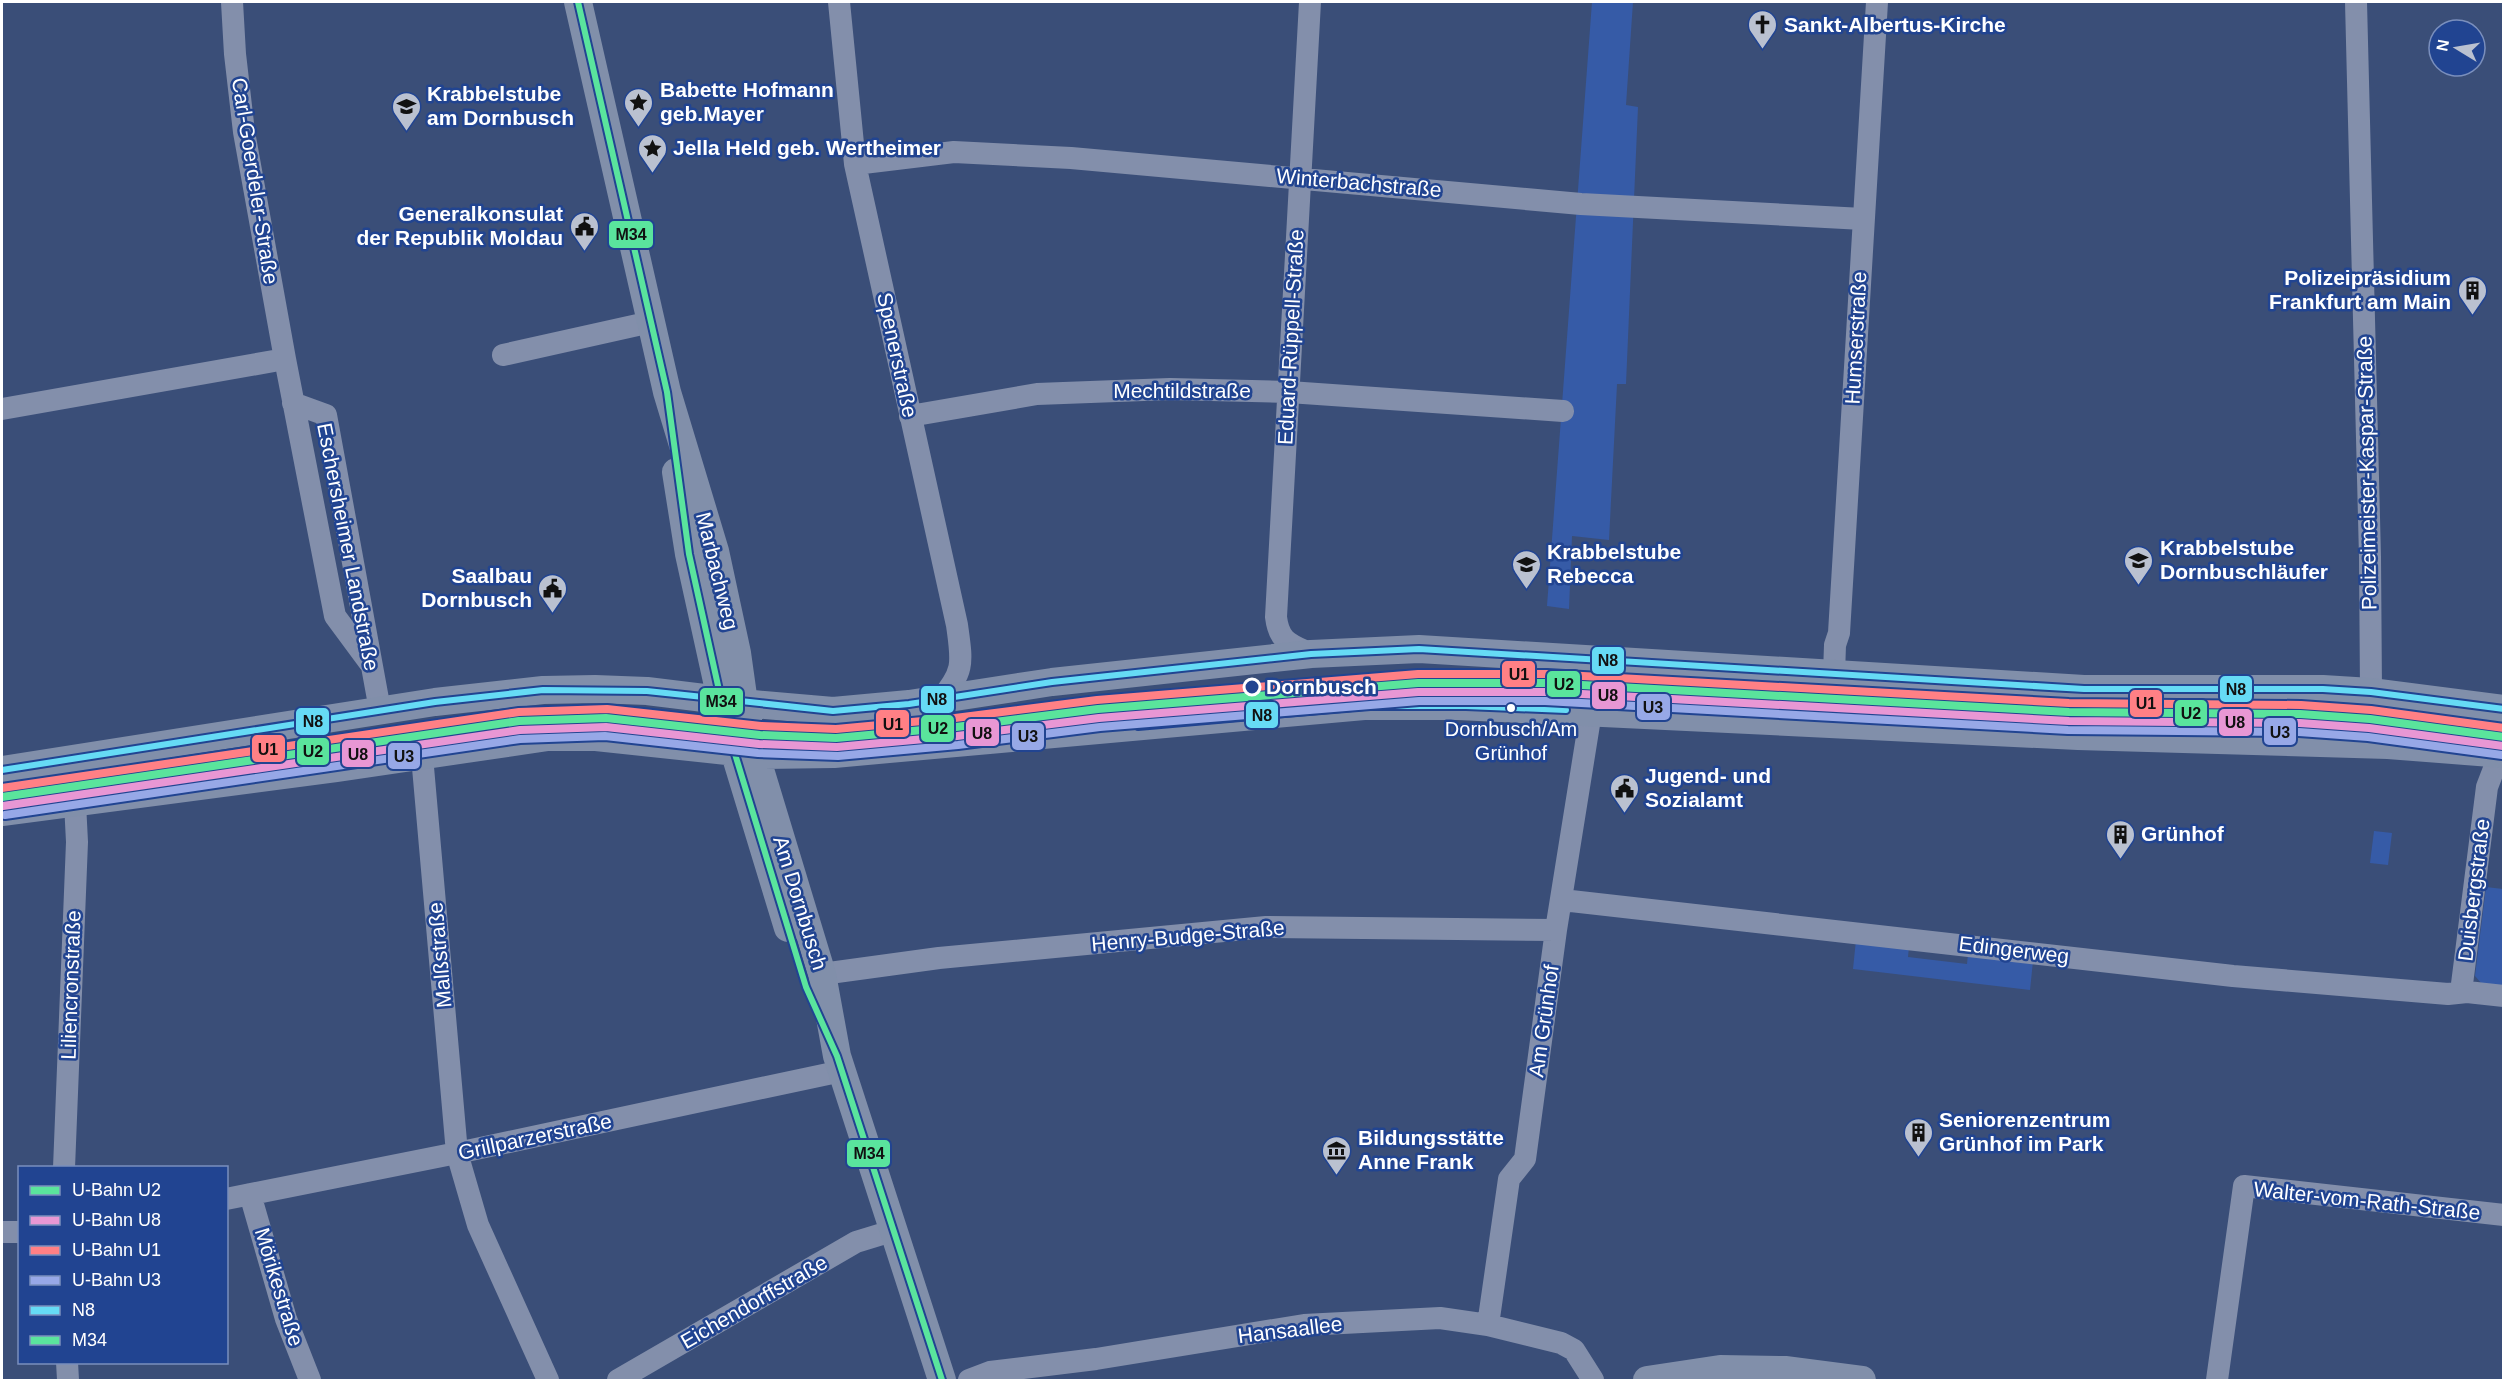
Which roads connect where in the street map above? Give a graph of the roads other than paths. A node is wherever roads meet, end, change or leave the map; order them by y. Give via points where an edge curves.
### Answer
1 (232, 2) edge
2 (578, 2) edge
3 (839, 2) edge
4 (1310, 2) edge
5 (1877, 2) edge
6 (2356, 2) edge
7 (855, 164) junction
8 (1299, 177) junction
9 (1863, 219) junction
10 (651, 322) junction
11 (503, 355) dead end
12 (285, 359) junction
13 (1289, 392) junction
14 (2, 409) edge
15 (1563, 411) dead end
16 (910, 416) junction
17 (1311, 654) junction
18 (369, 662) joint
19 (1834, 674) junction
20 (2371, 692) junction
21 (2399, 696) junction
22 (940, 700) junction
23 (733, 702) junction
24 (380, 710) junction
25 (2504, 710) edge
26 (1591, 711) junction
27 (2384, 732) junction
28 (2346, 743) junction
29 (744, 752) junction
30 (2502, 754) edge
31 (422, 756) junction
32 (2, 770) edge
33 (75, 803) junction
34 (2, 812) edge
35 (1562, 900) junction
36 (1556, 930) junction
37 (822, 974) junction
38 (2467, 992) junction
39 (2504, 996) edge
40 (840, 1063) junction
41 (458, 1154) junction
42 (64, 1166) edge
43 (250, 1194) junction
44 (228, 1199) edge
45 (2504, 1215) edge
46 (892, 1231) junction
47 (2, 1232) edge
48 (18, 1232) edge
49 (1488, 1325) junction
50 (67, 1364) edge
51 (68, 1380) edge
52 (310, 1380) edge
53 (548, 1380) edge
54 (618, 1380) edge
55 (942, 1380) edge
56 (969, 1380) edge
57 (1593, 1380) edge
58 (1647, 1380) edge
59 (1862, 1380) edge
60 (2217, 1380) edge

1 - 12 street, Carl-Goerdeler-Straße via 244,132
2 - 10 main road, Marbachweg
3 - 7 street, Spenerstraße
4 - 8 street, Eduard-Rüppell-Straße
5 - 9 street, Humserstraße
6 - 20 street, Polizeimeister-Kaspar-Straße
7 - 8 street, Winterbachstraße via 954,152
7 - 16 street, Spenerstraße
8 - 9 street, Winterbachstraße via 1581,204
8 - 13 street, Eduard-Rüppell-Straße
9 - 19 street, Humserstraße
10 - 11 street
10 - 23 main road, Marbachweg via 667,392 689,554
12 - 14 street
12 - 18 street, Carl-Goerdeler-Straße via 335,616
13 - 15 street, Mechtildstraße
13 - 16 street, Mechtildstraße via 1170,389 1037,394
13 - 17 street, Eduard-Rüppell-Straße via 1276,617 1278,631 1287,643
16 - 22 street, Spenerstraße via 960,648 959,674
17 - 19 main road via 1419,649
17 - 22 main road via 1052,682
18 - 24 street, Eschersheimer Landstraße
19 - 20 main road via 2084,689
20 - 21 main road
20 - 27 main road
20 - 28 main road
21 - 25 main road
21 - 27 main road
22 - 23 main road via 833,711
23 - 24 main road via 647,691 569,689
23 - 29 main road, Marbachweg
24 - 32 main road
26 - 28 main road via 2078,736
26 - 29 main road via 1364,706 834,754 787,756
26 - 35 street, Am Grünhof
27 - 28 main road
27 - 30 main road
29 - 31 main road via 596,736 548,737
29 - 37 main road, Am Dornbusch
29 - 40 main road, Am Dornbusch via 806,987
30 - 38 street, Duisbergstraße via 2489,782 2462,984
31 - 33 main road
31 - 41 street, Malßstraße
33 - 34 main road
33 - 42 street, Liliencronstraße via 77,842
35 - 36 street, Am Grünhof
35 - 38 street, Edingerweg via 2233,976 2448,994
36 - 37 street, Henry-Budge-Straße via 1266,927 939,958
36 - 49 street, Am Grünhof via 1525,1159 1509,1179
37 - 40 main road, Am Dornbusch
38 - 39 street, Duisbergstraße
40 - 41 street, Grillparzerstraße
40 - 46 main road, Am Dornbusch
41 - 43 street, Grillparzerstraße
41 - 53 street, Malßstraße via 478,1225
43 - 44 street, Grillparzerstraße
43 - 52 street, Mörikestraße via 286,1319
45 - 60 street, Walter-vom-Rath-Straße via 2244,1186
46 - 54 street, Eichendorffstraße via 856,1242
46 - 55 main road, Am Dornbusch
47 - 48 street
49 - 56 street, Hansaallee via 1440,1318 1304,1325 990,1372
49 - 57 street, Hansaallee via 1562,1342 1574,1350
50 - 51 street
58 - 59 main road via 1720,1369 1785,1370

